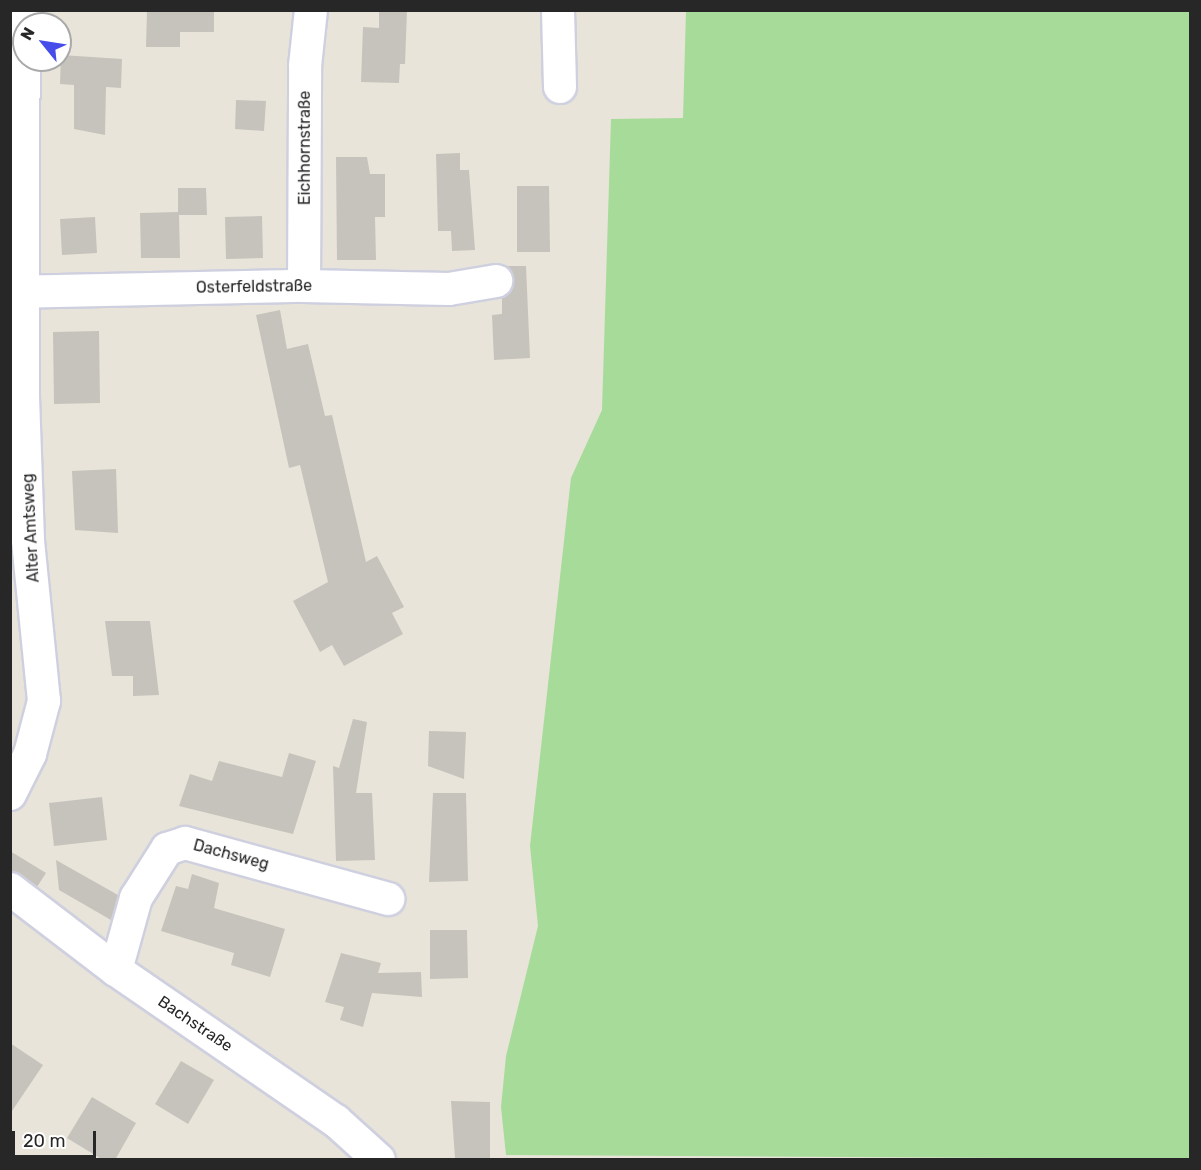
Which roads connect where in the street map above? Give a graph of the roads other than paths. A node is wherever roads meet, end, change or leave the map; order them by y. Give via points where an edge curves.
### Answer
1 (24, 10) edge
2 (311, 10) edge
3 (558, 10) edge
4 (560, 87) dead end
5 (496, 281) dead end
6 (304, 286) junction
7 (17, 292) edge
8 (10, 794) edge
9 (10, 889) edge
10 (388, 899) dead end
11 (116, 970) junction
12 (379, 1160) edge

1 - 7 street, Alter Amtsweg
2 - 6 street, Eichhornstraße via 305,66
3 - 4 street
5 - 6 street, Osterfeldstraße via 449,289
6 - 7 street, Osterfeldstraße
7 - 8 street, Alter Amtsweg via 28,540 44,701 30,753
9 - 11 street, Bachstraße
10 - 11 street, Dachsweg via 185,843 167,849 136,898
11 - 12 street, Bachstraße via 336,1121

